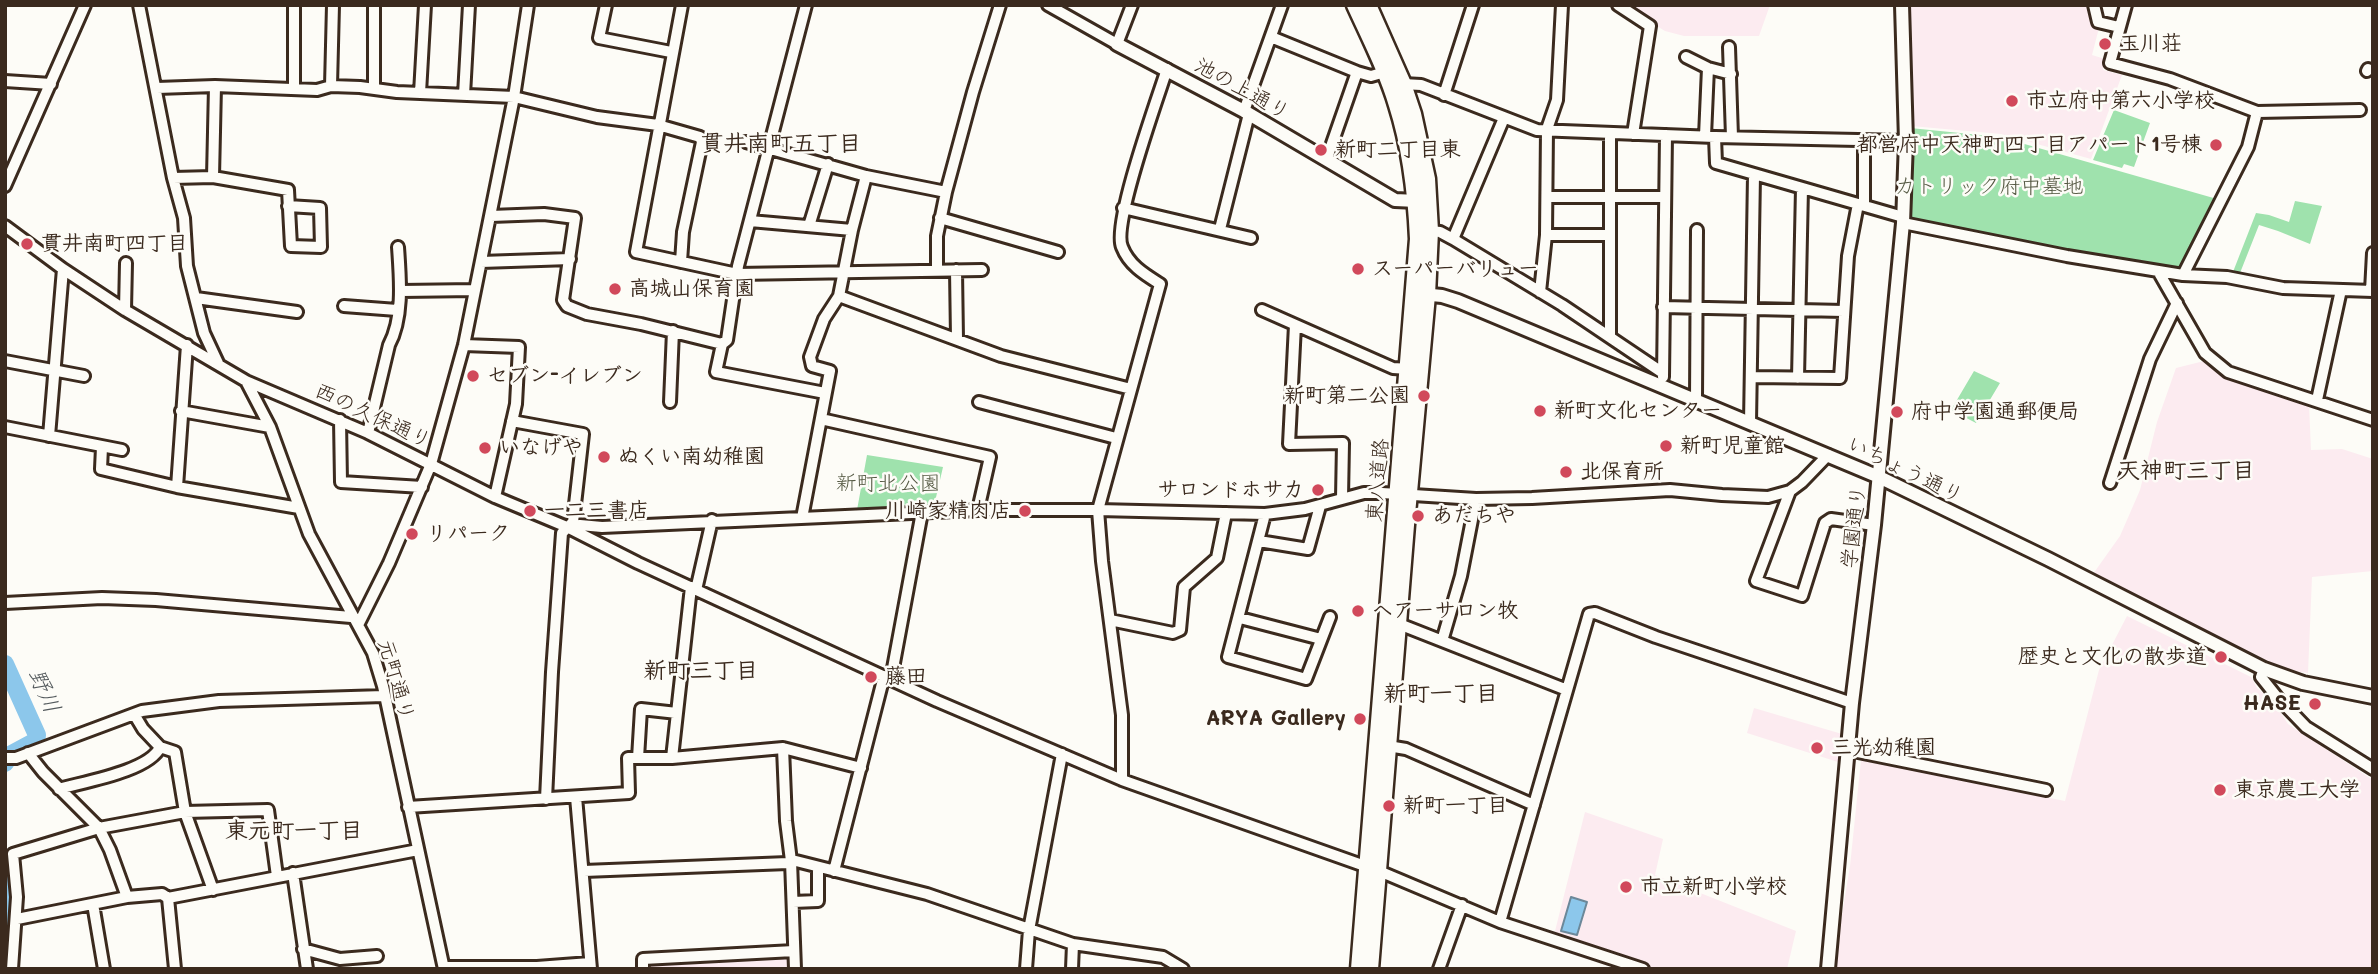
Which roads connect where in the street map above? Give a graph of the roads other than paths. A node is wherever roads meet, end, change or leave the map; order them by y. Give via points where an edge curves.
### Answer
1 (85, 5) edge
2 (139, 5) edge
3 (294, 5) edge
4 (333, 5) edge
5 (374, 5) edge
6 (425, 5) edge
7 (469, 5) edge
8 (527, 5) edge
9 (606, 5) edge
10 (681, 5) edge
11 (806, 5) edge
12 (1000, 5) edge
13 (1048, 5) edge
14 (1073, 5) edge
15 (1132, 5) edge
16 (1282, 5) edge
17 (1355, 5) edge
18 (1368, 5) edge
19 (1473, 5) edge
20 (1562, 5) edge
21 (1618, 5) edge
22 (1902, 5) edge
23 (2094, 5) edge
24 (2126, 5) edge
25 (1069, 19) junction
26 (2119, 27) junction
27 (1271, 37) junction
28 (1117, 44) junction
29 (1729, 47) dead end
30 (671, 52) junction
31 (1685, 57) dead end
32 (1708, 68) junction
33 (1167, 69) junction
34 (1357, 72) junction
35 (1385, 72) junction
36 (1731, 74) junction
37 (5, 81) edge
38 (51, 84) junction
39 (1403, 84) junction
40 (215, 86) junction
41 (331, 86) junction
42 (157, 88) junction
43 (294, 89) junction
44 (374, 89) junction
45 (420, 93) junction
46 (464, 95) junction
47 (1444, 96) junction
48 (514, 97) junction
49 (2360, 110) dead end
50 (1247, 112) junction
51 (2257, 112) junction
52 (1504, 118) junction
53 (658, 125) junction
54 (1547, 129) junction
55 (1610, 133) junction
56 (1633, 134) junction
57 (1666, 135) junction
58 (1710, 137) junction
59 (1732, 137) junction
60 (1864, 140) junction
61 (1906, 141) junction
62 (746, 142) dead end
63 (769, 148) junction
64 (5, 154) edge
65 (19, 156) junction
66 (1327, 158) junction
67 (828, 164) junction
68 (1754, 175) junction
69 (866, 176) junction
70 (213, 177) junction
71 (173, 178) junction
72 (5, 186) edge
73 (1802, 188) junction
74 (946, 192) junction
75 (1547, 197) junction
76 (1610, 197) junction
77 (1664, 197) junction
78 (1417, 201) junction
79 (1861, 205) junction
80 (288, 206) junction
81 (1123, 208) junction
82 (491, 216) junction
83 (940, 218) junction
84 (1903, 220) junction
85 (750, 221) junction
86 (5, 226) edge
87 (809, 226) junction
88 (1220, 229) junction
89 (852, 230) junction
90 (1697, 230) dead end
91 (1430, 231) junction
92 (1546, 235) junction
93 (1609, 235) junction
94 (1251, 238) dead end
95 (1453, 239) junction
96 (398, 247) dead end
97 (1058, 252) dead end
98 (2373, 253) edge
99 (569, 259) junction
100 (681, 261) junction
101 (481, 262) junction
102 (126, 263) dead end
103 (63, 269) junction
104 (937, 270) junction
105 (956, 270) junction
106 (982, 270) dead end
107 (844, 271) junction
108 (2158, 271) junction
109 (737, 274) junction
110 (2183, 275) junction
111 (2341, 289) junction
112 (475, 290) junction
113 (401, 291) junction
114 (2372, 291) edge
115 (1540, 292) junction
116 (1421, 294) junction
117 (839, 296) junction
118 (196, 298) junction
119 (2177, 303) junction
120 (344, 306) dead end
121 (1663, 307) junction
122 (291, 308) dead end
123 (1696, 308) junction
124 (1752, 309) junction
125 (125, 310) junction
126 (397, 310) junction
127 (1262, 310) dead end
128 (1799, 310) junction
129 (1844, 311) junction
130 (1295, 325) junction
131 (673, 331) junction
132 (1609, 336) junction
133 (957, 339) junction
134 (722, 344) junction
135 (187, 345) junction
136 (464, 345) junction
137 (5, 361) edge
138 (219, 364) junction
139 (1409, 369) junction
140 (54, 371) junction
141 (84, 376) dead end
142 (1751, 377) junction
143 (1798, 377) junction
144 (1663, 379) junction
145 (246, 381) junction
146 (1130, 389) junction
147 (825, 393) junction
148 (1696, 399) junction
149 (2317, 400) junction
150 (670, 402) dead end
151 (979, 402) dead end
152 (181, 411) junction
153 (821, 419) junction
154 (340, 420) junction
155 (2373, 420) edge
156 (512, 421) junction
157 (1750, 423) junction
158 (270, 427) junction
159 (5, 428) edge
160 (368, 433) junction
161 (49, 436) junction
162 (1116, 438) junction
163 (102, 447) junction
164 (122, 450) dead end
165 (1828, 454) junction
166 (431, 464) junction
167 (1879, 477) junction
168 (2110, 483) dead end
169 (177, 487) junction
170 (422, 487) junction
171 (1790, 491) junction
172 (1403, 493) junction
173 (495, 497) junction
174 (1342, 498) junction
175 (1476, 499) junction
176 (1320, 506) junction
177 (299, 508) junction
178 (978, 510) junction
179 (1098, 510) junction
180 (922, 512) junction
181 (1226, 513) junction
182 (1265, 514) junction
183 (802, 518) junction
184 (712, 520) junction
185 (1874, 524) junction
186 (566, 527) junction
187 (1259, 541) junction
188 (694, 588) junction
189 (5, 603) edge
190 (1330, 617) dead end
191 (1240, 618) junction
192 (1110, 620) junction
193 (355, 621) junction
194 (1399, 624) junction
195 (1321, 639) junction
196 (1443, 641) junction
197 (2264, 669) junction
198 (887, 677) junction
199 (1567, 690) junction
200 (384, 696) junction
201 (2373, 696) edge
202 (1852, 703) junction
203 (677, 713) junction
204 (134, 714) junction
205 (1388, 746) junction
206 (160, 747) junction
207 (783, 748) junction
208 (1848, 750) junction
209 (28, 753) junction
210 (1062, 754) junction
211 (8, 758) edge
212 (638, 758) junction
213 (672, 758) junction
214 (861, 768) junction
215 (2373, 769) edge
216 (1122, 780) junction
217 (59, 789) junction
218 (2046, 790) dead end
219 (576, 797) junction
220 (546, 799) junction
221 (1534, 806) junction
222 (408, 807) junction
223 (185, 812) junction
224 (99, 828) junction
225 (418, 850) junction
226 (792, 861) junction
227 (818, 867) junction
228 (1373, 869) junction
229 (584, 871) junction
230 (834, 871) junction
231 (293, 873) junction
232 (277, 876) junction
233 (213, 890) junction
234 (127, 897) junction
235 (168, 898) junction
236 (793, 902) junction
237 (93, 904) junction
238 (1462, 905) junction
239 (17, 919) junction
240 (1500, 922) junction
241 (1029, 930) junction
242 (1073, 943) junction
243 (303, 949) junction
244 (794, 951) junction
245 (377, 956) dead end
246 (1163, 957) junction
247 (591, 966) edge
248 (444, 968) edge
249 (12, 969) edge
250 (104, 969) edge
251 (175, 969) edge
252 (307, 969) edge
253 (643, 969) edge
254 (795, 969) edge
255 (1026, 969) edge
256 (1072, 969) edge
257 (1166, 969) edge
258 (1183, 969) edge
259 (1359, 969) edge
260 (1370, 969) edge
261 (1439, 969) edge
262 (1643, 969) edge
263 (1828, 969) edge

1 - 38 street
2 - 42 street
3 - 43 street
4 - 41 street
5 - 44 street
6 - 45 street
7 - 46 street
8 - 48 street, 西の久保通り
9 - 30 street via 599,38
10 - 30 street
11 - 63 street
12 - 74 street
13 - 25 street, 池の上通り
14 - 25 street
15 - 28 street
16 - 27 street
17 - 35 main road, 東八道路
18 - 39 main road, 東八道路
19 - 47 street
20 - 54 street via 1558,100
21 - 56 street via 1650,26
22 - 61 street, 学園通り
23 - 26 street via 2098,22
24 - 26 street
25 - 28 street, 池の上通り
26 - 51 street via 2110,63 2170,79
27 - 34 street
27 - 50 street
28 - 33 street, 池の上通り
29 - 36 street
30 - 53 street
31 - 32 street
32 - 36 street
32 - 58 street
33 - 50 street, 池の上通り
33 - 81 street
34 - 35 street via 1371,76
34 - 66 street
35 - 78 main road, 東八道路 via 1408,145
36 - 59 street
37 - 38 street
38 - 65 street
39 - 47 street via 1421,85
39 - 91 main road, 東八道路 via 1423,158
40 - 42 street
40 - 43 street
40 - 70 street
41 - 43 street
41 - 44 street
42 - 71 street
44 - 45 street
45 - 46 street
46 - 48 street
47 - 52 street
48 - 53 street via 597,117
48 - 82 street, 西の久保通り
49 - 51 street
50 - 66 street, 池の上通り
50 - 88 street
51 - 110 street via 2248,147
52 - 54 street
52 - 95 street
53 - 100 street via 700,137 702,142
53 - 100 street via 636,252
54 - 55 street
54 - 75 street
55 - 56 street
55 - 76 street
56 - 57 street
57 - 58 street
57 - 77 street
58 - 59 street
58 - 68 street via 1716,163
59 - 60 street
60 - 61 street
60 - 79 street
61 - 84 street, 学園通り
62 - 63 street
63 - 67 street
63 - 85 street
64 - 65 street
65 - 72 street
66 - 78 street, 池の上通り via 1395,200
67 - 69 street
67 - 87 street
68 - 73 street
68 - 124 street
69 - 74 street
69 - 89 street
70 - 71 street
70 - 80 street via 288,190
71 - 118 street
73 - 79 street
73 - 128 street
74 - 83 street
75 - 76 street
75 - 92 street
76 - 77 street
76 - 93 street
77 - 121 street
78 - 116 main road, 東八道路
79 - 84 street
79 - 129 street via 1849,256
80 - 80 street via 290,246 321,247 320,208
81 - 88 street
81 - 146 street via 1121,246 1135,268 1160,284
82 - 99 street via 575,218
82 - 101 street, 西の久保通り
83 - 97 street
83 - 104 street
84 - 108 street
84 - 167 street, 学園通り
85 - 87 street
85 - 109 street
86 - 103 street, 西の久保通り
87 - 89 street
88 - 94 street
89 - 107 street
90 - 123 street
91 - 95 street
91 - 116 main road, 東八道路
92 - 93 street
92 - 115 street
93 - 132 street
95 - 115 street
96 - 113 street
98 - 114 street
99 - 101 street
99 - 131 street via 563,300 567,306
100 - 109 street
101 - 112 street, 西の久保通り
102 - 125 street
103 - 125 street, 西の久保通り
103 - 140 street
104 - 105 street
104 - 107 street
105 - 106 street
105 - 133 street
107 - 109 street
107 - 117 street
108 - 110 street
108 - 119 street
109 - 134 street via 727,340
110 - 111 street via 2227,277 2283,288
111 - 114 street
111 - 149 street
112 - 113 street
112 - 136 street, 西の久保通り
113 - 126 street
115 - 132 street
116 - 139 main road, 東八道路
116 - 144 street, いちょう通り via 1442,296
116 - 172 main road, 東八道路
117 - 133 street
117 - 147 street via 824,319 810,357 812,366 830,370
118 - 122 street
118 - 138 street via 204,333
119 - 149 street via 2205,354 2228,372
119 - 168 street via 2150,359
120 - 126 street
121 - 123 street
121 - 144 street
123 - 124 street
123 - 148 street
124 - 128 street
124 - 142 street
125 - 135 street, 西の久保通り
126 - 160 street
127 - 130 street
128 - 129 street
128 - 143 street
129 - 143 street via 1840,379
130 - 139 street via 1393,368
130 - 174 street via 1289,443 1343,443
131 - 134 street
131 - 150 street
132 - 144 street
133 - 146 street via 1001,356
134 - 147 street via 716,372
135 - 138 street, 西の久保通り
135 - 152 street
136 - 156 street via 519,348
136 - 166 street, 西の久保通り
137 - 140 street
138 - 145 street, 西の久保通り
139 - 172 main road, 東八道路
140 - 141 street
140 - 161 street
142 - 143 street
142 - 157 street
144 - 148 street, いちょう通り
145 - 154 street, 西の久保通り
145 - 158 street, 元町通り
146 - 162 street
147 - 153 street
148 - 157 street, いちょう通り
149 - 155 street
151 - 162 street
152 - 158 street
152 - 169 street
153 - 178 street via 990,457
153 - 183 street
154 - 160 street, 西の久保通り
154 - 170 street via 341,482
156 - 173 street
156 - 186 street via 583,434 573,522
157 - 165 street, いちょう通り
158 - 177 street, 元町通り
159 - 161 street
160 - 166 street, 西の久保通り
161 - 163 street
162 - 179 street
163 - 164 street
163 - 169 street via 100,469
165 - 167 street, いちょう通り
165 - 171 street
166 - 170 street
166 - 173 street
167 - 185 street, 学園通り
167 - 197 street, いちょう通り
169 - 177 street
170 - 193 street via 389,563
171 - 175 street via 1757,497 1670,490
171 - 185 street via 1756,581 1802,596 1825,523 1831,519
172 - 174 street
172 - 175 street
172 - 194 main road, 東八道路
172 - 228 main road, 東八道路
173 - 186 street
174 - 176 street
175 - 196 street
176 - 182 street
176 - 187 street via 1308,550
177 - 193 street, 元町通り
178 - 179 street
178 - 180 street
179 - 181 street
179 - 192 street
180 - 183 street
180 - 198 street
181 - 182 street
181 - 192 street via 1217,558 1184,587 1180,629 1173,633
182 - 187 street
183 - 184 street
184 - 186 street
184 - 188 street
185 - 202 street, 学園通り
186 - 188 street
186 - 220 street via 562,533
187 - 191 street
188 - 198 street
188 - 203 street
189 - 193 street via 156,600
190 - 195 street
191 - 195 street
191 - 195 street via 1228,657 1306,679
192 - 216 street via 1122,715
193 - 200 street, 元町通り via 373,653
194 - 196 street
194 - 205 main road, 東八道路
196 - 199 street
197 - 201 street, いちょう通り via 2303,683
197 - 215 street via 2261,677 2297,719
198 - 210 street
198 - 214 street
199 - 202 street via 1589,614 1595,613
199 - 221 street
200 - 204 street via 219,701
200 - 222 street, 元町通り
202 - 208 street, 学園通り
203 - 212 street via 641,709
203 - 213 street
204 - 206 street
204 - 209 street
205 - 221 street via 1406,749
205 - 228 main road, 東八道路
206 - 217 street via 139,766
206 - 223 street via 175,752
207 - 213 street
207 - 214 street
207 - 226 street
208 - 218 street
208 - 263 street, 学園通り
209 - 211 street
209 - 217 street
210 - 216 street
210 - 241 street
212 - 213 street
212 - 219 street via 628,758 629,793
214 - 230 street
216 - 228 street
217 - 224 street
219 - 220 street
219 - 229 street
220 - 222 street
221 - 240 street
222 - 225 street, 元町通り
223 - 224 street
223 - 232 street via 268,810
223 - 233 street
224 - 234 street
224 - 239 street via 13,854
225 - 231 street
225 - 248 street, 元町通り
226 - 227 street
226 - 229 street
226 - 236 street
227 - 230 street
227 - 236 street via 818,901
228 - 238 street
228 - 259 main road, 東八道路
228 - 260 main road, 東八道路
229 - 247 street
230 - 241 street via 927,894
231 - 232 street
231 - 243 street
232 - 233 street
233 - 235 street
234 - 235 street via 162,894
234 - 237 street
235 - 251 street
236 - 244 street
237 - 239 street
237 - 250 street
238 - 240 street
238 - 261 street
239 - 249 street
240 - 262 street
241 - 242 street
241 - 255 street
242 - 246 street
242 - 256 street
243 - 245 street via 340,959
243 - 252 street
244 - 253 street via 643,959
244 - 254 street
246 - 257 street
246 - 258 street
247 - 248 street

